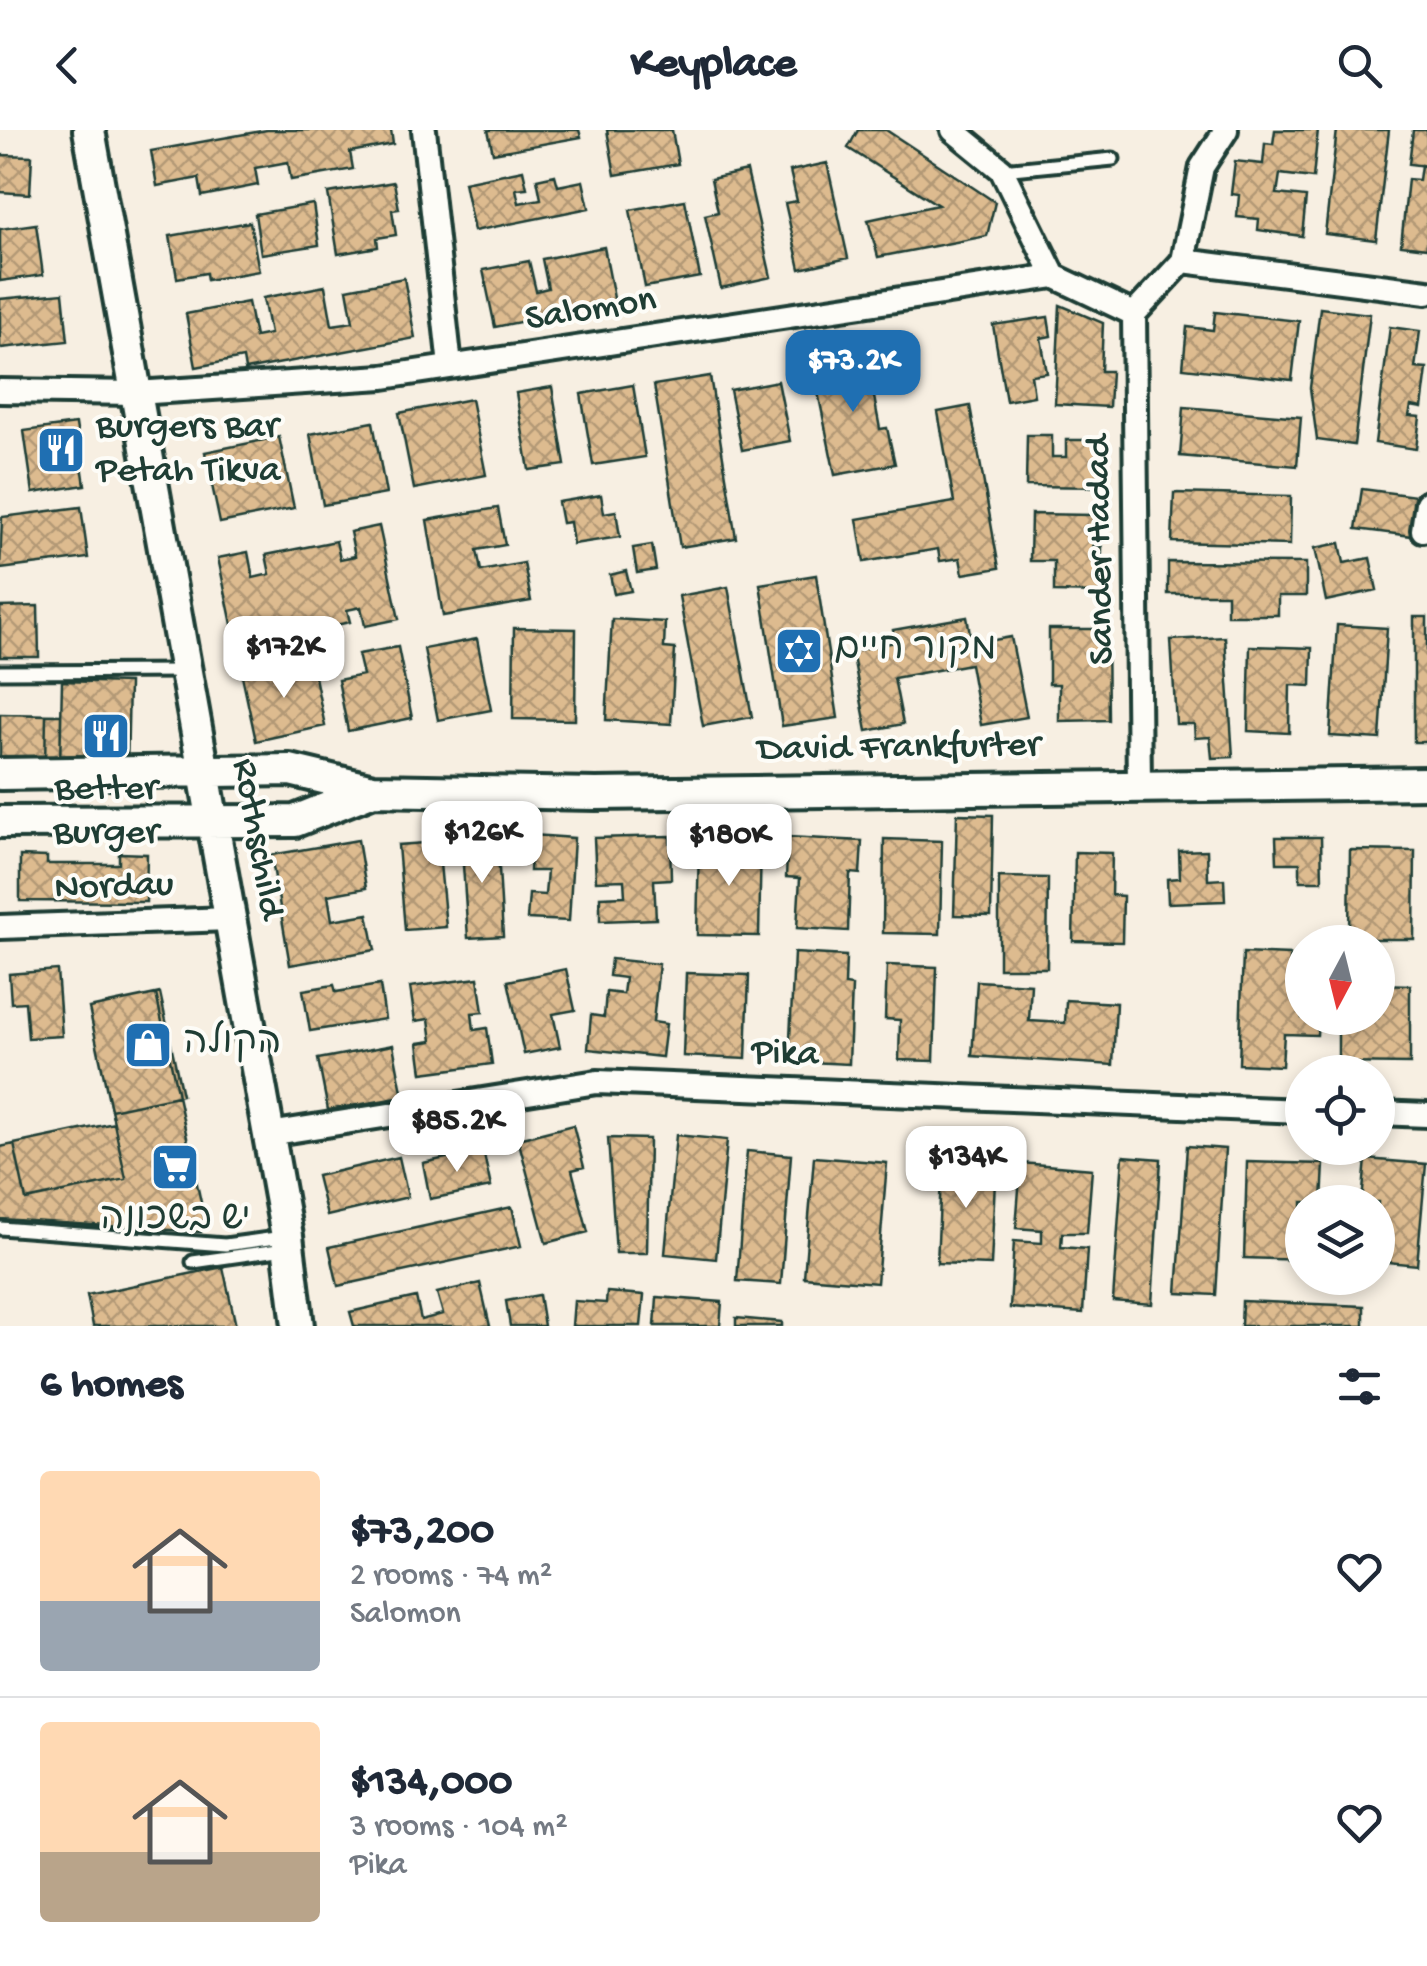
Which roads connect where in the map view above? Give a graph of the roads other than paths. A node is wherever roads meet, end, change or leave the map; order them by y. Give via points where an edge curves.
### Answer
1 (89, 130) edge
2 (424, 130) edge
3 (952, 130) edge
4 (1226, 130) edge
5 (1113, 159) dead end
6 (1002, 170) junction
7 (1183, 261) junction
8 (1054, 276) junction
9 (1427, 292) edge
10 (1134, 314) junction
11 (450, 366) junction
12 (0, 391) edge
13 (136, 393) junction
14 (1427, 503) edge
15 (1422, 530) dead end
16 (186, 671) junction
17 (0, 672) edge
18 (204, 772) junction
19 (0, 774) edge
20 (1427, 783) edge
21 (1139, 785) junction
22 (373, 790) junction
23 (0, 822) edge
24 (212, 822) junction
25 (230, 919) junction
26 (0, 927) edge
27 (1285, 1109) edge
28 (1395, 1114) edge
29 (1427, 1115) edge
30 (269, 1134) junction
31 (0, 1228) edge
32 (288, 1242) junction
33 (192, 1262) dead end
34 (298, 1326) edge

1 - 13 street, Rothschild
2 - 11 street
3 - 6 street
4 - 7 street via 1202,167
5 - 6 lane
6 - 8 street
7 - 9 street
7 - 10 street
8 - 10 street
8 - 11 street, Salomon
10 - 21 street, Sander Hadad
11 - 13 street, Salomon
12 - 13 street, Salomon
13 - 16 street, Rothschild
14 - 15 street
16 - 17 lane
16 - 18 street, Rothschild
18 - 19 street, David Frankfurter
18 - 22 street, David Frankfurter via 290,770
18 - 24 street, Rothschild
20 - 21 street, David Frankfurter
21 - 22 street, David Frankfurter via 596,794
22 - 24 street, David Frankfurter via 295,821
23 - 24 street, David Frankfurter
24 - 25 street, Rothschild
25 - 26 street, Nordau
25 - 30 street, Rothschild
27 - 30 street, Pika via 597,1082
28 - 29 street
30 - 32 street, Rothschild
31 - 32 lane via 225,1245
32 - 33 lane
32 - 34 street, Rothschild

